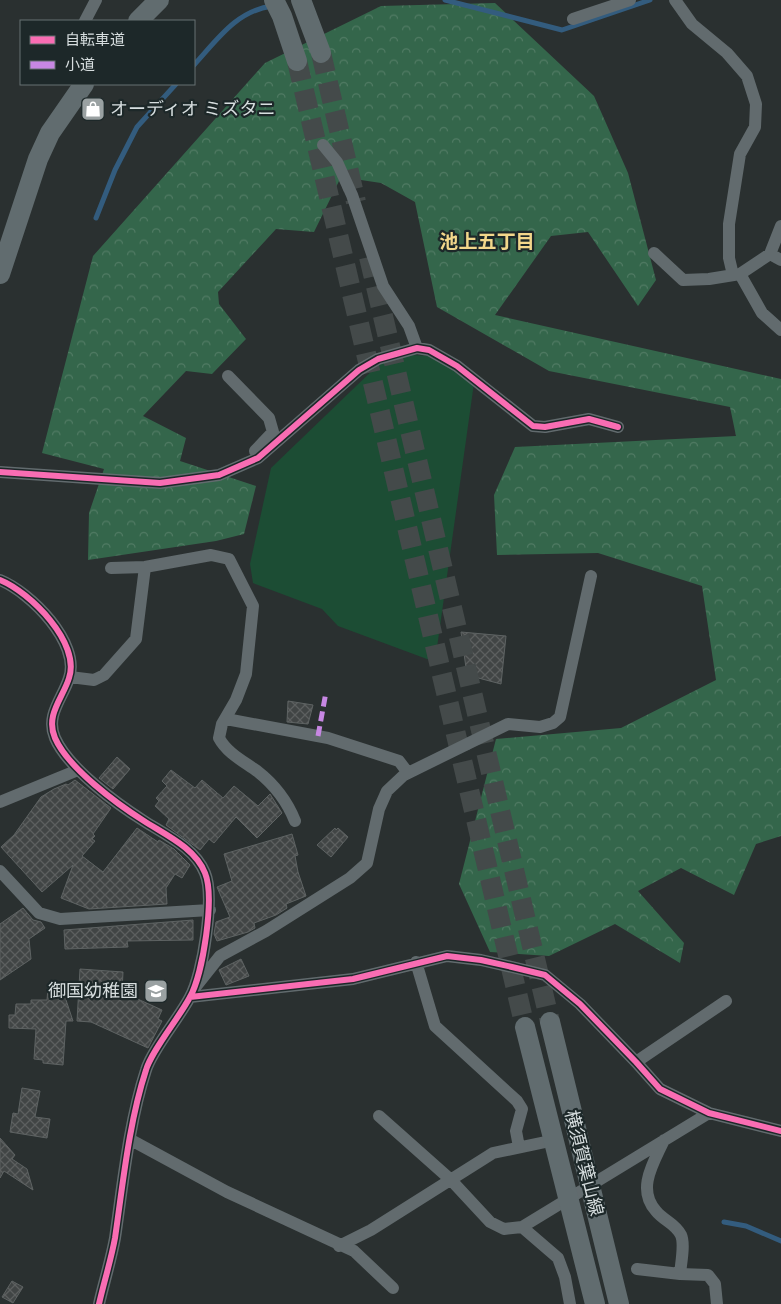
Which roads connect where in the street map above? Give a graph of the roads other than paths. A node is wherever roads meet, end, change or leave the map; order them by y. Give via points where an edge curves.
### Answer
1 (96, 0) edge
2 (159, 0) edge
3 (274, 0) edge
4 (301, 0) edge
5 (630, 0) edge
6 (675, 0) edge
7 (573, 19) dead end
8 (86, 20) edge
9 (139, 20) edge
10 (321, 54) tunnel mouth
11 (297, 61) tunnel mouth
12 (82, 85) edge
13 (323, 145) dead end
14 (781, 226) edge
15 (654, 252) dead end
16 (770, 254) junction
17 (781, 260) edge
18 (0, 274) edge
19 (736, 274) junction
20 (781, 330) edge
21 (417, 348) junction
22 (228, 376) dead end
23 (618, 426) dead end
24 (258, 458) junction
25 (0, 472) edge
26 (145, 567) junction
27 (111, 568) dead end
28 (591, 576) dead end
29 (0, 580) edge
30 (70, 677) junction
31 (226, 718) junction
32 (78, 770) junction
33 (408, 773) junction
34 (0, 802) edge
35 (295, 821) dead end
36 (0, 871) edge
37 (210, 910) junction
38 (416, 962) junction
39 (192, 993) junction
40 (726, 1001) dead end
41 (550, 1022) tunnel mouth
42 (525, 1027) tunnel mouth
43 (636, 1062) junction
44 (709, 1113) junction
45 (380, 1116) dead end
46 (781, 1131) edge
47 (131, 1140) junction
48 (555, 1140) junction
49 (664, 1140) junction
50 (519, 1147) junction
51 (452, 1180) junction
52 (590, 1185) junction
53 (569, 1198) junction
54 (522, 1227) junction
55 (339, 1246) junction
56 (637, 1270) dead end
57 (680, 1274) junction
58 (393, 1288) dead end
59 (99, 1304) edge
60 (570, 1304) edge
61 (595, 1304) edge
62 (618, 1304) edge
63 (717, 1304) edge

1 - 8 street
2 - 9 main road
3 - 11 main road
4 - 10 main road
5 - 7 street
6 - 19 street via 692,24 727,53 748,76 756,104 755,127 740,154 729,224 729,258
12 - 18 main road via 50,133 38,159
13 - 21 street via 337,162 352,195 383,286 409,326
14 - 16 street
15 - 19 street via 684,280
16 - 17 street
16 - 19 street
19 - 20 street via 762,313
21 - 23 street via 429,350 457,366 533,426 589,419
21 - 24 street via 378,358 359,370
22 - 24 street via 269,418 273,432 255,451
24 - 25 street via 219,475 160,484
26 - 27 street
26 - 30 street via 136,639 104,675 94,680
26 - 31 street via 211,555 229,559 241,580 253,606 246,674
28 - 33 street via 560,717 554,723 540,727 508,724
29 - 30 street via 28,598 58,632 67,645
30 - 32 street via 55,706 52,720 57,741
31 - 33 street via 328,738 399,761
31 - 35 street via 219,738 224,748 260,773 288,802
32 - 34 street
32 - 37 street via 135,816 194,854 206,873
33 - 39 street via 387,791 379,809 367,863 350,878 220,956
36 - 37 street via 39,913 60,919
37 - 39 street
38 - 39 street via 353,979
38 - 43 street via 447,956 481,960 545,975 580,1004
38 - 50 street via 435,1026 518,1101 522,1110 516,1131
39 - 47 street via 146,1068
40 - 43 street
41 - 52 main road, 横須賀葉山線
42 - 48 main road, 横須賀葉山線
43 - 44 street via 660,1090
44 - 46 street
44 - 49 street
45 - 51 street
47 - 55 street via 227,1192
47 - 59 street
48 - 50 street
48 - 53 main road, 横須賀葉山線
49 - 52 street
49 - 57 street via 647,1178 648,1195 656,1211 672,1222 682,1237
50 - 51 street via 493,1153
51 - 54 street via 490,1222 504,1229
51 - 55 street
52 - 53 street
52 - 62 main road, 横須賀葉山線
53 - 54 street
53 - 61 main road, 横須賀葉山線
54 - 60 street via 558,1258
55 - 58 street via 354,1252
56 - 57 street
57 - 63 street via 708,1275 715,1284

